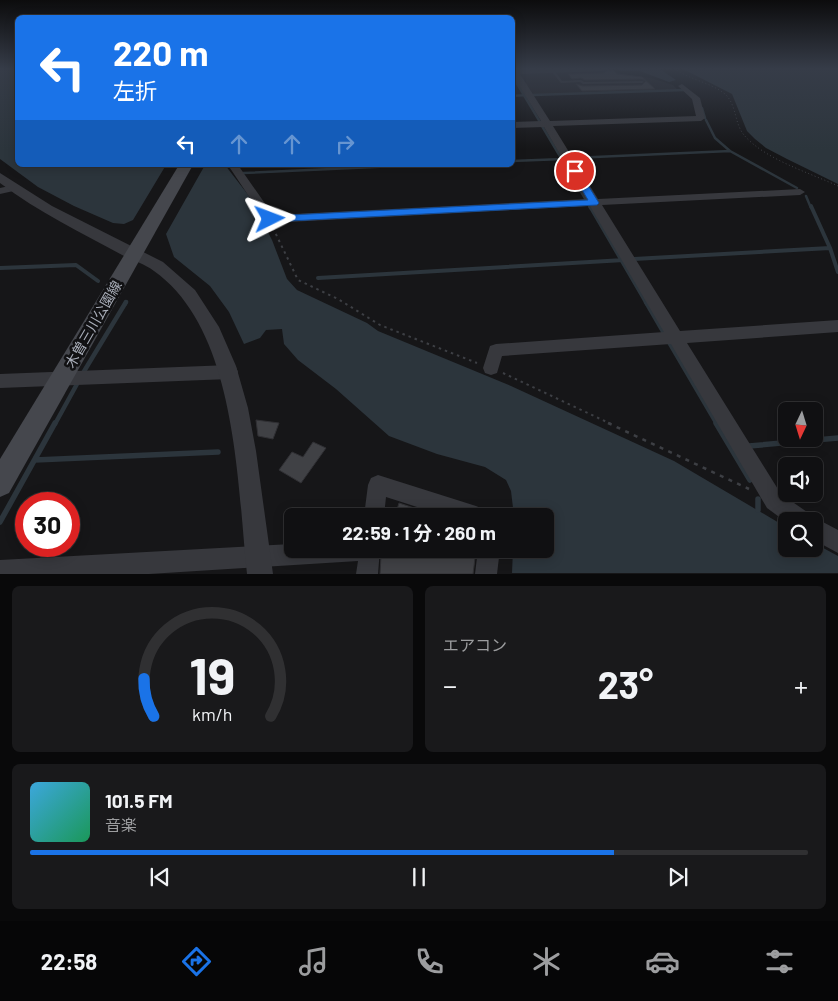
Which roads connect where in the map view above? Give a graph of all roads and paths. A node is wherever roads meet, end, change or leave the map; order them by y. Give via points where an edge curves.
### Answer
1 (528, 95) edge
2 (692, 95) edge
3 (726, 95) edge
4 (546, 124) junction
5 (515, 125) edge
6 (185, 167) edge
7 (234, 167) edge
8 (0, 177) edge
9 (838, 186) edge
10 (7, 190) edge
11 (800, 192) dead end
12 (594, 203) junction
13 (270, 219) junction
14 (133, 254) junction
15 (838, 326) edge
16 (676, 337) junction
17 (491, 368) junction
18 (230, 372) junction
19 (61, 379) junction
20 (0, 381) edge
21 (0, 484) edge
22 (774, 500) junction
23 (375, 508) edge
24 (451, 508) edge
25 (791, 512) edge
26 (823, 533) edge
27 (838, 542) edge
28 (314, 558) edge
29 (369, 558) edge
30 (488, 558) edge
31 (259, 566) edge
32 (0, 571) edge
33 (367, 574) edge
34 (486, 574) edge

1 - 4 street
2 - 4 street via 701,118
3 - 9 path via 748,140
4 - 5 street
4 - 12 street
6 - 14 main road, 木曽三川公園線
7 - 13 street
8 - 10 street
10 - 14 street
11 - 12 street
12 - 13 street
12 - 16 street
13 - 17 path via 298,280 338,299 380,325
14 - 18 street via 160,268 192,297 220,345
14 - 19 main road, 木曽三川公園線
15 - 16 street
16 - 17 street via 496,350
16 - 22 street
17 - 22 path
18 - 19 street
18 - 31 street via 243,439
19 - 20 street
19 - 21 main road, 木曽三川公園線
22 - 25 street
23 - 24 street via 378,485
26 - 27 street
28 - 31 street
29 - 33 street
30 - 34 street
31 - 32 street

